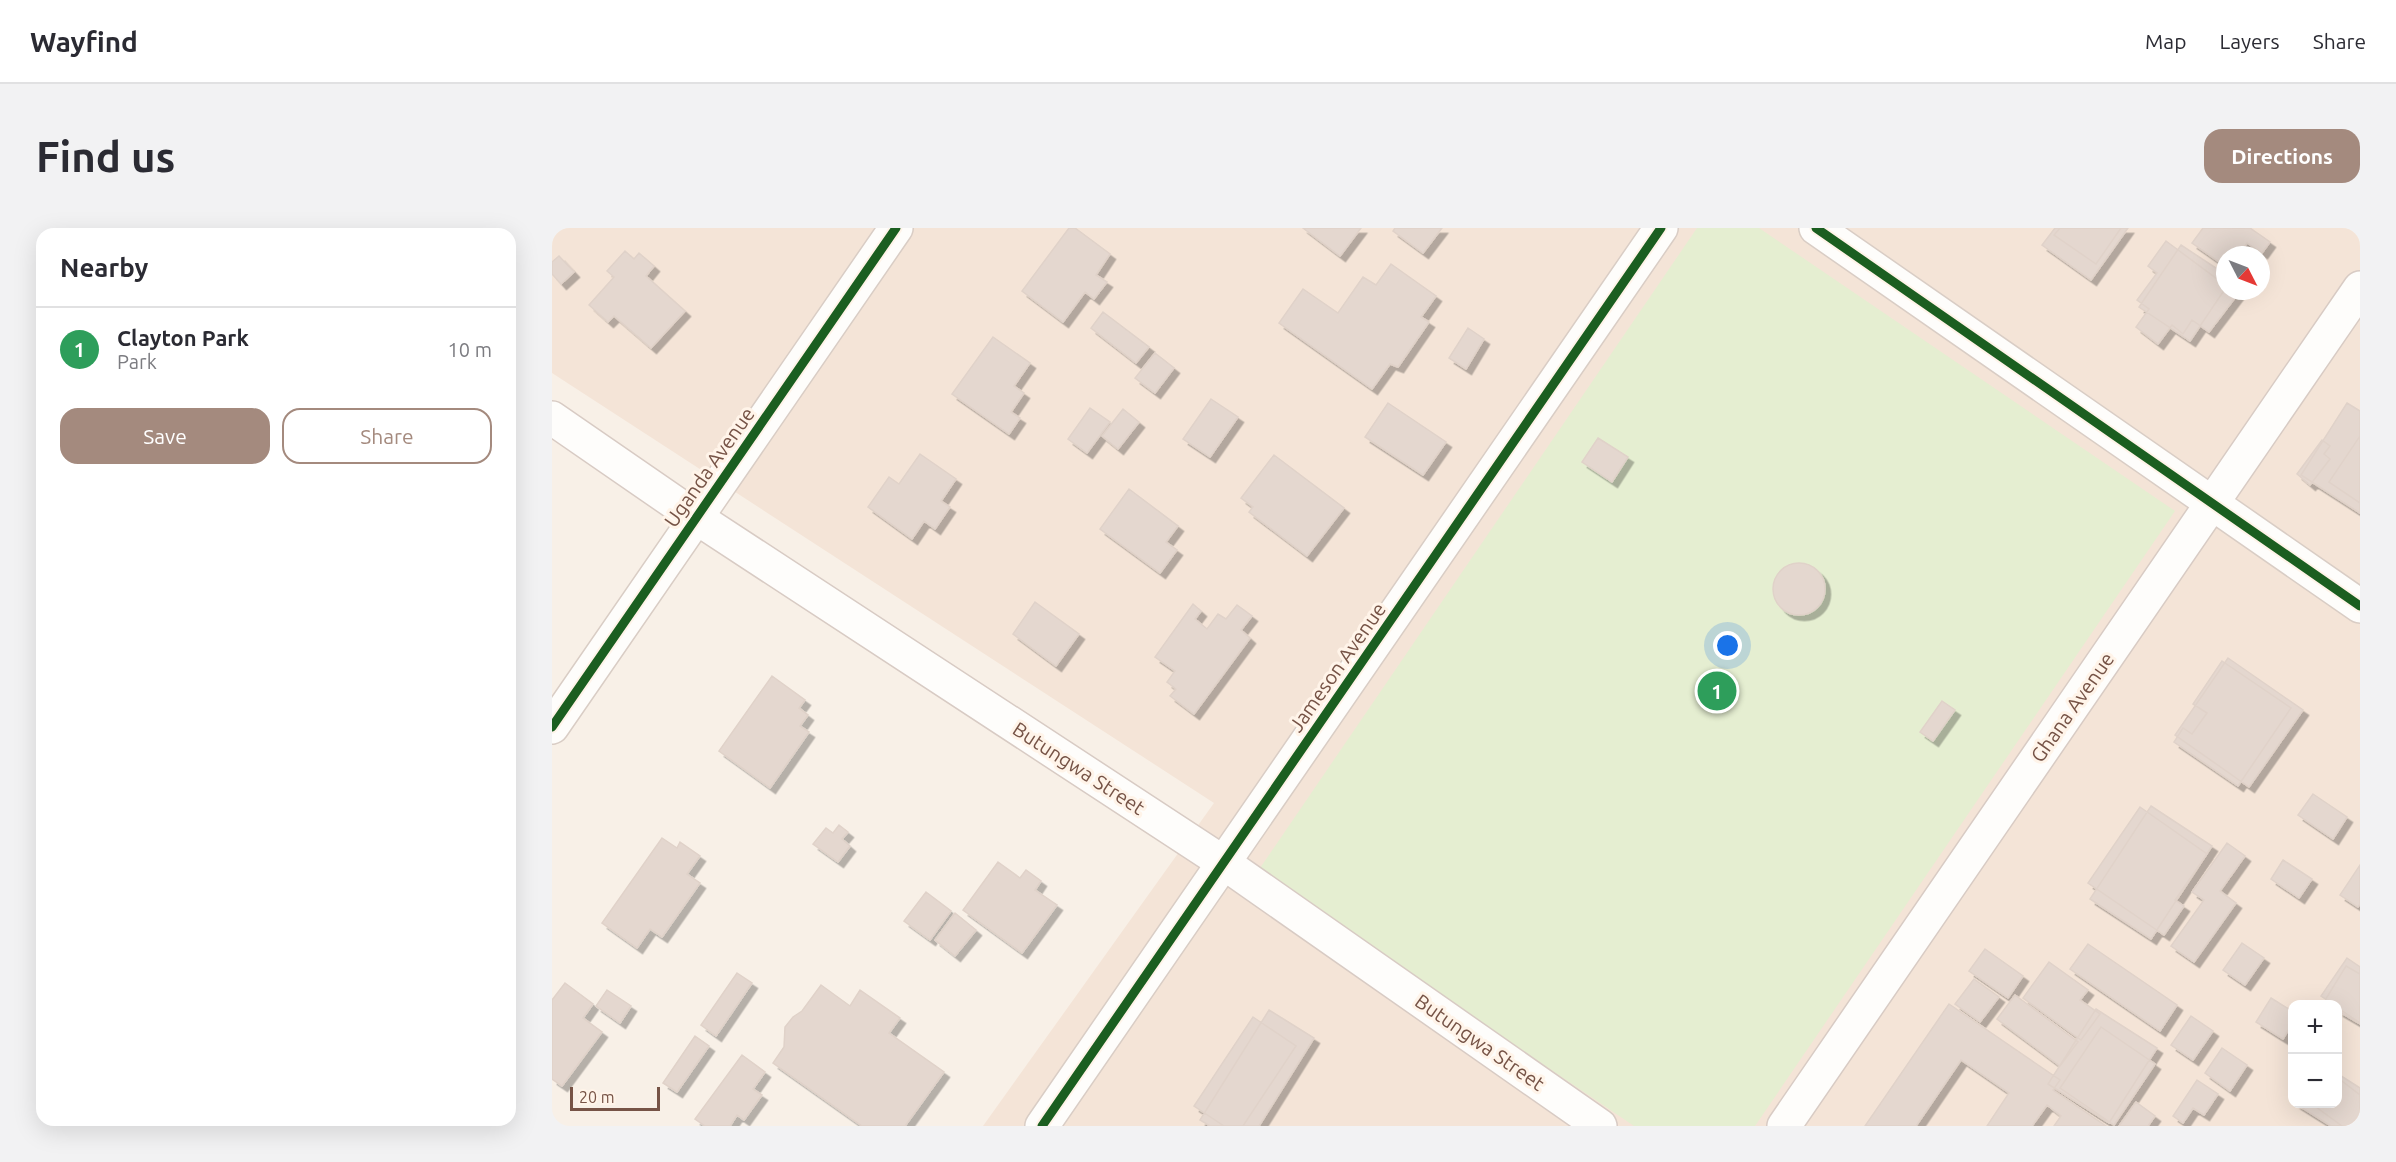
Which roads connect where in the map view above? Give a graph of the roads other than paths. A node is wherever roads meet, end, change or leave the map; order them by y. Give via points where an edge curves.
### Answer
1 (896, 228) edge
2 (1661, 228) edge
3 (1816, 228) edge
4 (2360, 288) edge
5 (552, 418) edge
6 (2212, 503) junction
7 (697, 518) junction
8 (2360, 606) edge
9 (552, 727) edge
10 (1224, 863) junction
11 (1042, 1126) edge
12 (1600, 1126) edge
13 (1784, 1126) edge

1 - 7 street, Uganda Avenue
2 - 10 street, Jameson Avenue
3 - 6 street
4 - 6 street, Ghana Avenue
5 - 7 street, Butungwa Street
6 - 8 street
6 - 13 street, Ghana Avenue
7 - 9 street, Uganda Avenue
7 - 10 street, Butungwa Street
10 - 11 street, Jameson Avenue
10 - 12 street, Butungwa Street

